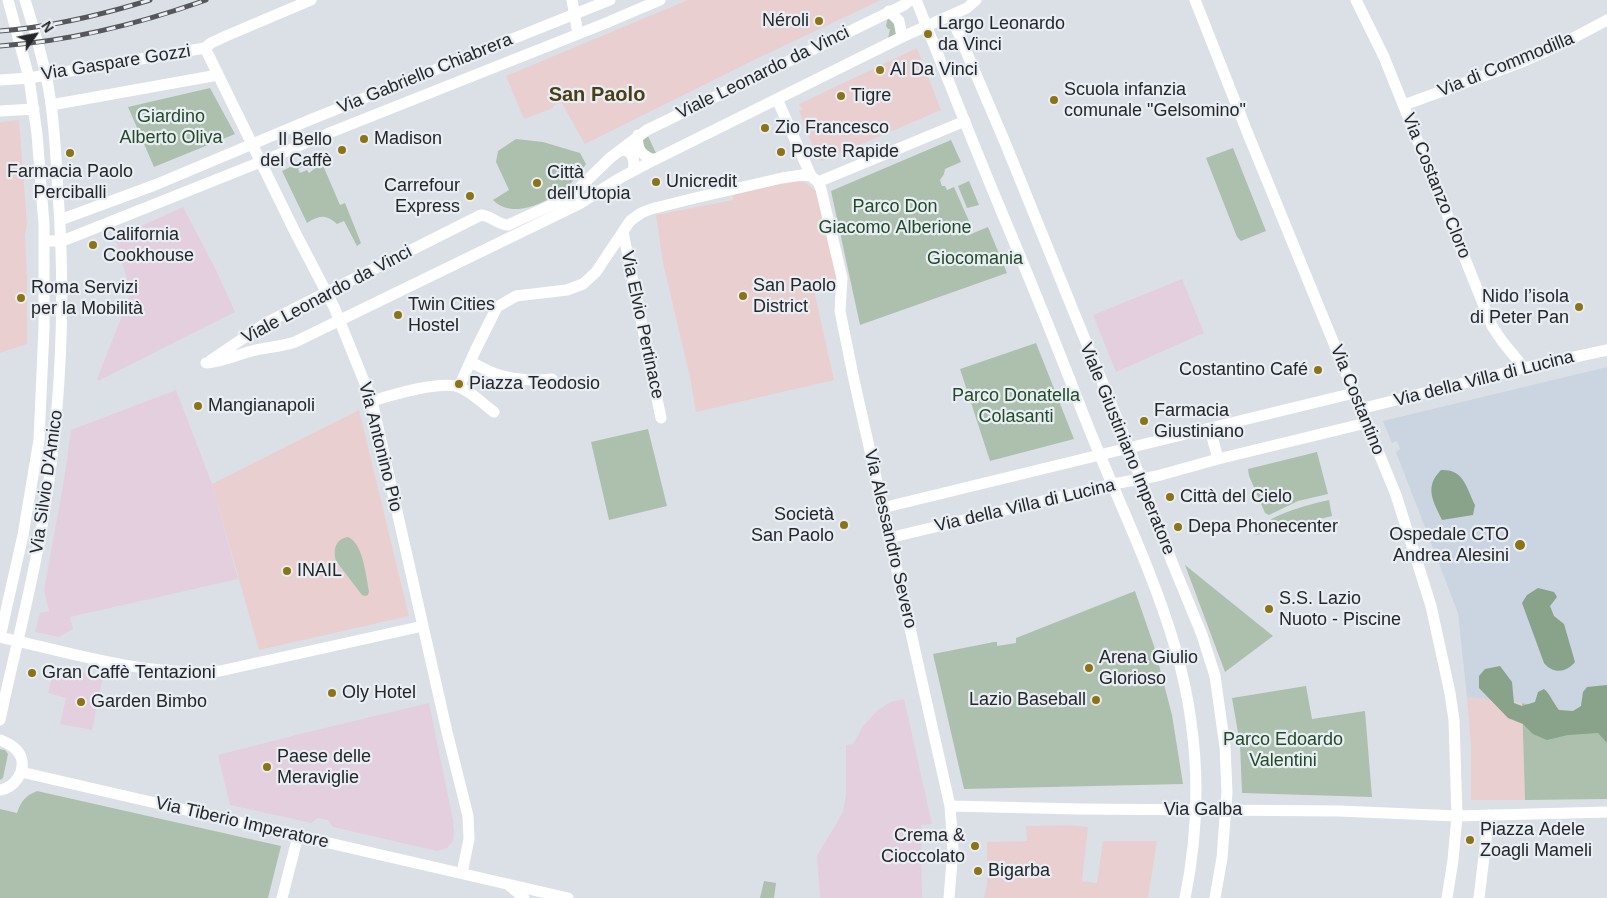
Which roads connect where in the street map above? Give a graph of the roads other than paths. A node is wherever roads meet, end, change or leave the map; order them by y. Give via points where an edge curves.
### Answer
1 (8, 0) edge
2 (25, 0) edge
3 (311, 0) edge
4 (572, 0) edge
5 (610, 0) edge
6 (660, 0) edge
7 (910, 0) edge
8 (916, 0) edge
9 (985, 0) edge
10 (1196, 0) edge
11 (1356, 0) edge
12 (972, 4) edge
13 (580, 12) junction
14 (889, 12) junction
15 (951, 16) junction
16 (1607, 20) edge
17 (927, 26) junction
18 (593, 28) junction
19 (578, 34) junction
20 (902, 37) junction
21 (205, 48) junction
22 (46, 75) junction
23 (218, 75) junction
24 (28, 78) junction
25 (0, 80) edge
26 (777, 100) junction
27 (51, 105) junction
28 (1404, 106) junction
29 (34, 109) junction
30 (0, 112) edge
31 (965, 121) junction
32 (275, 134) junction
33 (638, 135) junction
34 (252, 145) junction
35 (620, 150) junction
36 (280, 153) junction
37 (654, 160) junction
38 (261, 162) junction
39 (633, 171) junction
40 (815, 179) junction
41 (155, 185) junction
42 (162, 201) junction
43 (60, 220) junction
44 (623, 232) junction
45 (44, 241) junction
46 (62, 241) junction
47 (326, 292) junction
48 (340, 321) junction
49 (1607, 350) edge
50 (470, 362) junction
51 (1524, 368) junction
52 (552, 379) dead end
53 (459, 387) junction
54 (1354, 394) junction
55 (372, 400) junction
56 (1360, 409) junction
57 (494, 412) dead end
58 (661, 418) dead end
59 (1366, 423) junction
60 (1210, 429) junction
61 (1129, 448) junction
62 (1100, 454) junction
63 (1218, 459) junction
64 (1141, 479) junction
65 (1113, 484) junction
66 (882, 508) junction
67 (889, 538) junction
68 (423, 626) junction
69 (0, 637) edge
70 (18, 641) junction
71 (0, 720) edge
72 (0, 740) edge
73 (21, 772) junction
74 (0, 790) edge
75 (950, 806) junction
76 (1226, 809) junction
77 (1196, 810) junction
78 (1607, 812) edge
79 (1489, 815) junction
80 (1456, 816) junction
81 (298, 836) junction
82 (462, 873) junction
83 (509, 885) junction
84 (282, 898) edge
85 (524, 898) edge
86 (568, 898) edge
87 (949, 898) edge
88 (1185, 898) edge
89 (1215, 898) edge
90 (1448, 898) edge
91 (1480, 898) edge

1 - 24 street, Via Silvio D'Amico
2 - 22 street, Via Silvio D'Amico
3 - 21 street, Via Gaspare Gozzi
4 - 13 street
5 - 13 street, Via Gabriello Chiabrera
6 - 18 street, Via Gabriello Chiabrera
7 - 14 street, Viale Leonardo da Vinci
8 - 17 street, Viale Giustiniano Imperatore
9 - 12 street
10 - 54 street, Via Costantino
11 - 28 street, Via Costanzo Cloro
12 - 15 street
13 - 18 street
13 - 19 street
13 - 32 street, Via Gabriello Chiabrera
14 - 20 street via 899,21
14 - 33 street, Viale Leonardo da Vinci
15 - 17 street
15 - 61 street, Viale Giustiniano Imperatore
16 - 28 street, Via di Commodilla via 1522,62
17 - 20 street, Viale Leonardo da Vinci
17 - 31 street, Viale Giustiniano Imperatore
18 - 19 street, Via Gabriello Chiabrera
19 - 36 street, Via Gabriello Chiabrera
20 - 26 street, Viale Leonardo da Vinci
21 - 22 street, Via Gaspare Gozzi
21 - 23 street, Via Antonino Pio
22 - 24 street, Via Gaspare Gozzi
22 - 27 street, Via Silvio D'Amico
23 - 27 street, Via Gaspare Gozzi
23 - 34 street, Via Antonino Pio
24 - 25 street, Via Gaspare Gozzi
24 - 29 street, Via Silvio D'Amico
26 - 37 street, Viale Leonardo da Vinci
26 - 40 street, Via Alessandro Severo
27 - 43 street, Via Silvio D'Amico
28 - 51 street, Via Costanzo Cloro via 1492,326
29 - 30 street, Via Gaspare Gozzi
29 - 45 street, Via Silvio D'Amico
31 - 40 street
31 - 62 street, Viale Giustiniano Imperatore
32 - 34 street, Via Gabriello Chiabrera
32 - 36 street via 274,145
33 - 35 street, Viale Leonardo da Vinci
33 - 37 street via 640,152
34 - 38 street, Via Antonino Pio
34 - 41 street, Via Gabriello Chiabrera
35 - 39 street via 628,150 633,156
35 - 47 street, Viale Leonardo da Vinci via 571,196 508,225 482,215
36 - 38 street, Via Gabriello Chiabrera
37 - 39 street, Viale Leonardo da Vinci
38 - 42 street, Via Gabriello Chiabrera
38 - 47 street, Via Antonino Pio
39 - 48 street, Viale Leonardo da Vinci via 579,204
40 - 44 street via 792,176 651,209 633,219
40 - 66 street, Via Alessandro Severo via 825,198 842,278 840,311
41 - 42 street
41 - 43 street, Via Gabriello Chiabrera
42 - 46 street, Via Gabriello Chiabrera
43 - 46 street, Via Silvio D'Amico
44 - 50 street via 596,272 583,284 567,290 516,296 500,304 493,312
44 - 58 street, Via Elvio Pertinace
45 - 46 street
45 - 69 street, Via Silvio D'Amico via 39,435 23,535
46 - 70 street, Via Silvio D'Amico via 62,340 57,415 43,521
47 - 48 street, Via Antonino Pio
47 - 48 street, Viale Leonardo da Vinci via 266,323 206,364 290,344
48 - 55 street, Via Antonino Pio
49 - 51 street, Via della Villa di Lucina
50 - 52 street via 508,377 531,381
50 - 53 street
51 - 56 street, Via della Villa di Lucina
53 - 55 street via 436,386
53 - 57 street
54 - 56 street, Via Costantino
54 - 60 street, Via della Villa di Lucina
55 - 68 street, Via Antonino Pio
56 - 59 street, Via Costantino
59 - 63 street, Via della Villa di Lucina
59 - 80 street, Via Costantino via 1398,503 1431,606 1452,704
60 - 61 street, Via della Villa di Lucina
60 - 63 street
61 - 62 street, Via della Villa di Lucina
61 - 64 street, Viale Giustiniano Imperatore
62 - 65 street, Viale Giustiniano Imperatore
62 - 66 street, Via della Villa di Lucina
63 - 64 street, Via della Villa di Lucina
64 - 65 street, Via della Villa di Lucina
64 - 76 street, Viale Giustiniano Imperatore via 1215,676 1225,747
65 - 67 street, Via della Villa di Lucina
65 - 77 street, Viale Giustiniano Imperatore via 1178,658 1194,746
66 - 67 street, Via Alessandro Severo
67 - 75 street, Via Alessandro Severo
68 - 70 street via 228,669 200,672 126,666
68 - 82 street, Via Antonino Pio via 468,816 469,839
69 - 70 street
70 - 71 street, Via Silvio D'Amico
72 - 73 street via 18,752 22,761
73 - 74 street via 10,787
73 - 81 street, Via Tiberio Imperatore
75 - 77 street, Via Galba
75 - 87 street, Via Alessandro Severo via 953,849
76 - 77 street, Via Galba
76 - 80 street, Via Galba
76 - 89 street, Viale Giustiniano Imperatore
77 - 88 street, Viale Giustiniano Imperatore
78 - 79 street, Via Galba
79 - 80 street, Via Galba
79 - 91 street
80 - 90 street
81 - 82 street, Via Tiberio Imperatore
81 - 84 street
82 - 83 street, Via Tiberio Imperatore
83 - 85 street
83 - 86 street

